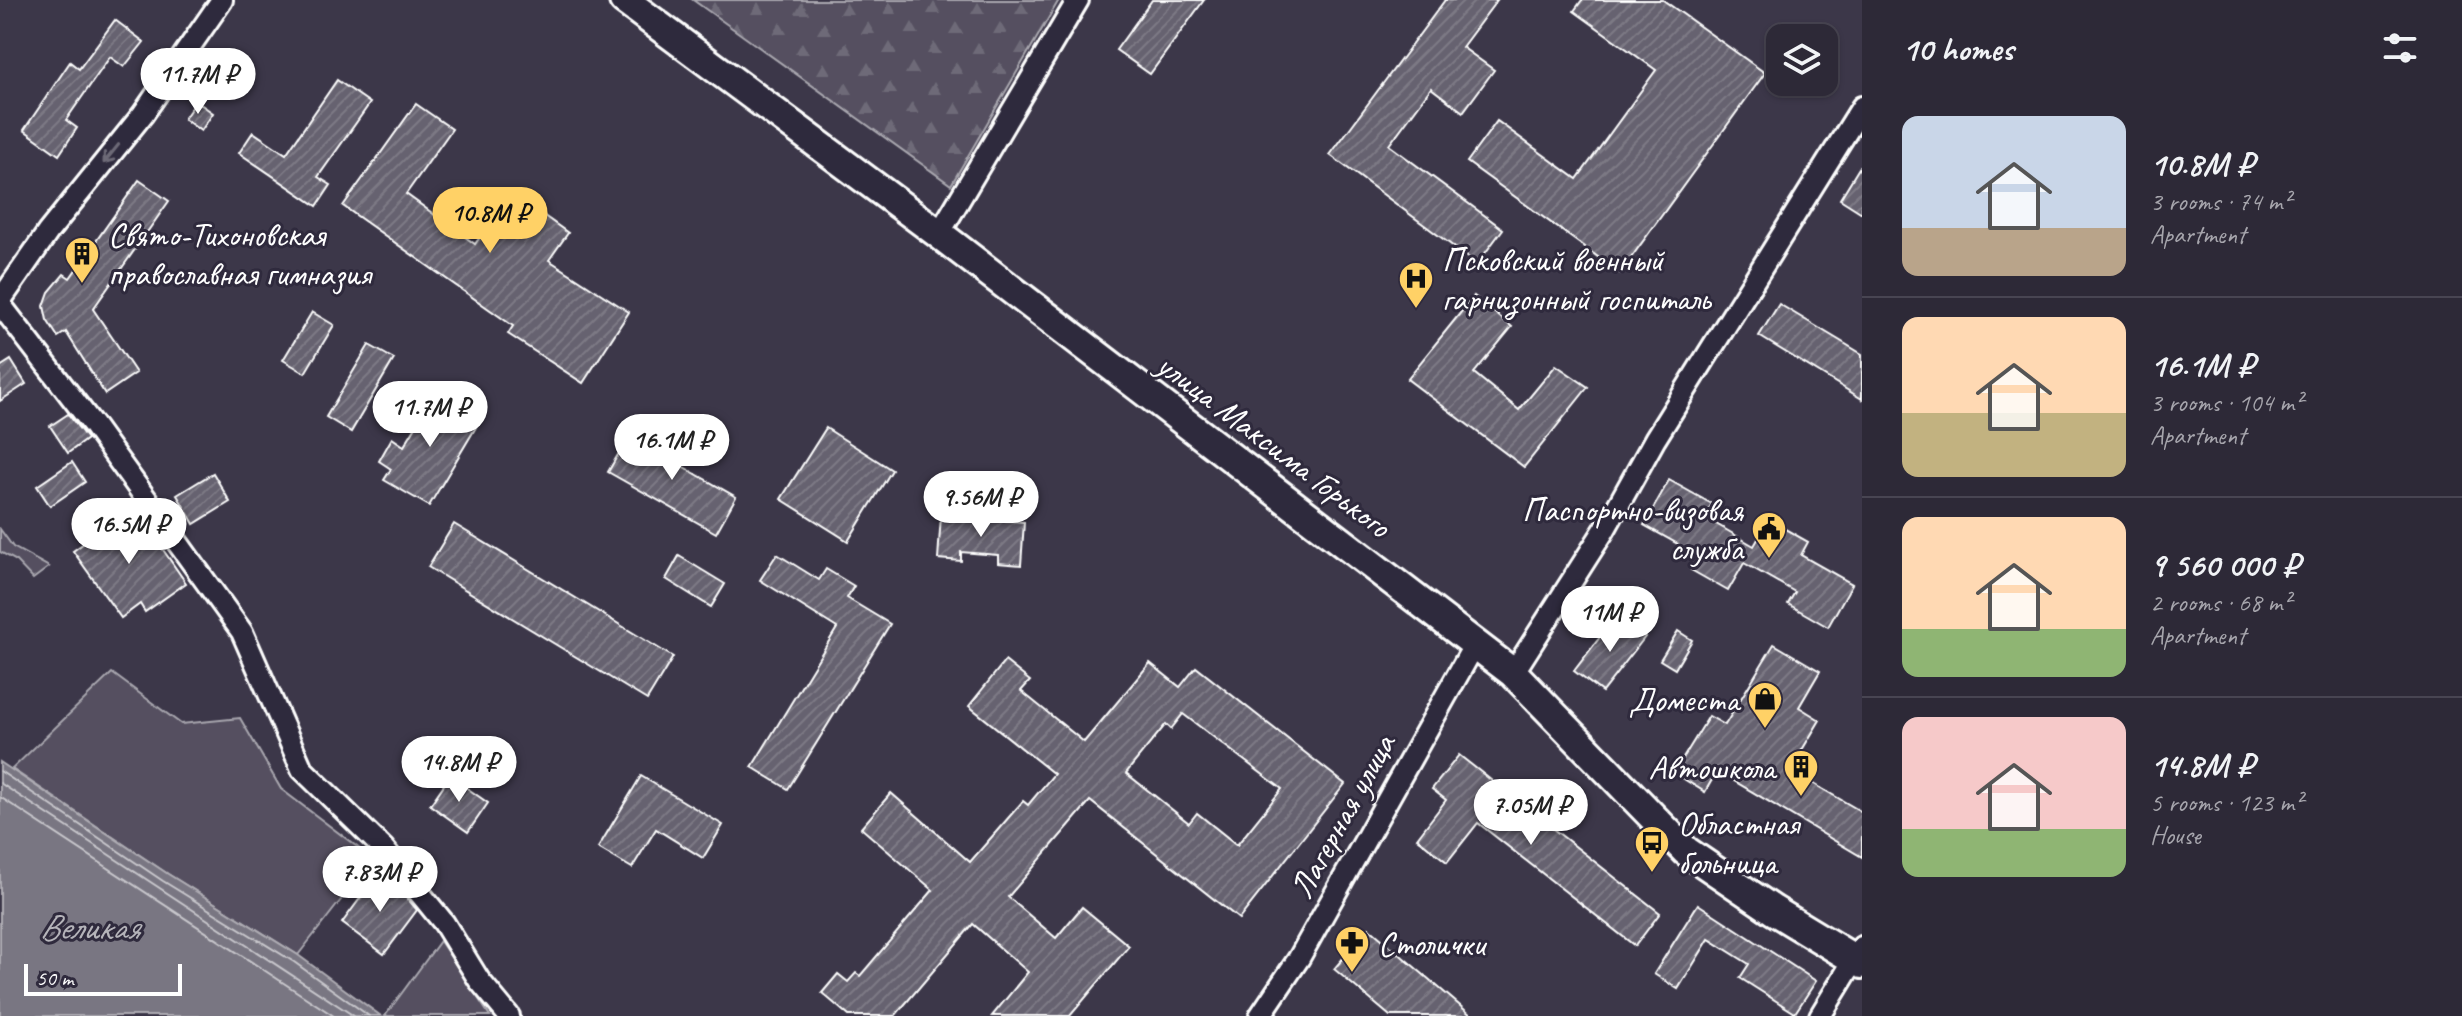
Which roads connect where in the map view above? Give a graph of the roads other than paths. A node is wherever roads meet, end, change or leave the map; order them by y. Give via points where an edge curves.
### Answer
1 (222, 0) edge
2 (624, 0) edge
3 (1078, 0) edge
4 (1862, 107) edge
5 (939, 234) junction
6 (0, 303) edge
7 (1475, 644) junction
8 (1513, 673) junction
9 (1859, 957) edge
10 (509, 1016) edge
11 (1260, 1016) edge
12 (1820, 1016) edge

1 -> 6 street
2 - 5 main road, улица Максима Горького
3 - 5 street
4 - 8 street
5 - 7 main road, улица Максима Горького
6 - 10 street via 242,632 302,769 383,848
7 - 8 main road, улица Максима Горького
7 - 11 street, Лагерная улица via 1299,958
8 - 9 main road, улица Максима Горького via 1686,851
9 - 12 street

